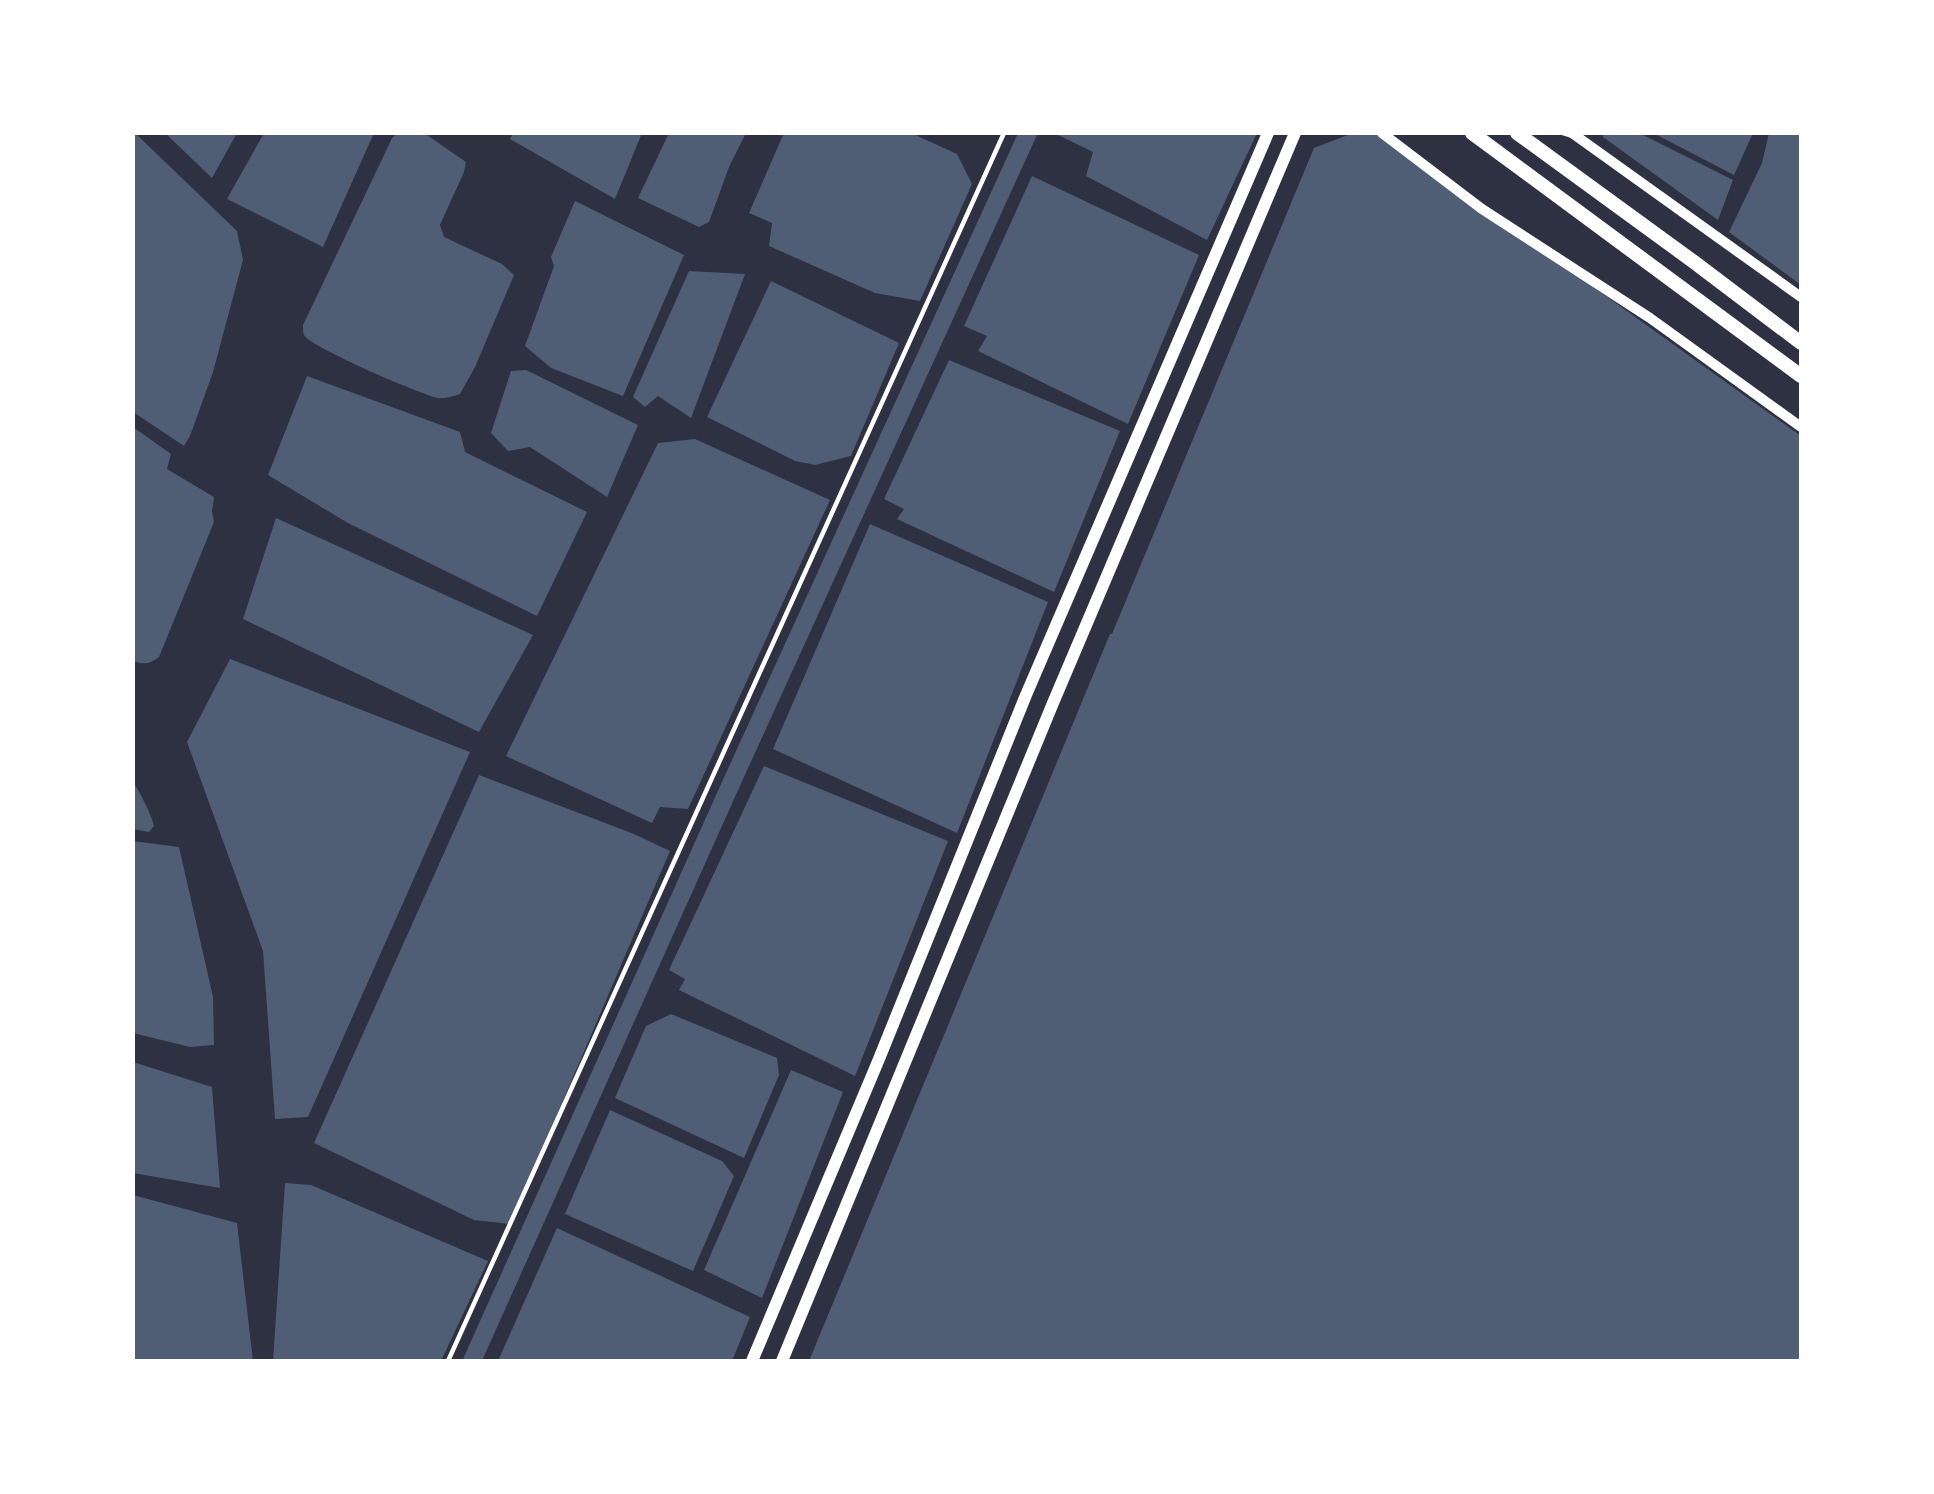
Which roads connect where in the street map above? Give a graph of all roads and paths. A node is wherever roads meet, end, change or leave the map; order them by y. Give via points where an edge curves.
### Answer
1 (1004, 133) edge
2 (1268, 133) edge
3 (1294, 133) edge
4 (1382, 133) edge
5 (1472, 133) edge
6 (1517, 133) edge
7 (1563, 133) edge
8 (1576, 136) edge
9 (1801, 297) edge
10 (1801, 343) edge
11 (1801, 376) edge
12 (1801, 427) edge
13 (448, 1361) edge
14 (752, 1361) edge
15 (782, 1361) edge

1 - 13 lane
2 - 14 main road via 1026,695
3 - 15 main road via 1047,716
4 - 12 street via 1482,209 1650,318
5 - 11 highway
6 - 10 highway
7 - 8 lane
8 - 9 street

